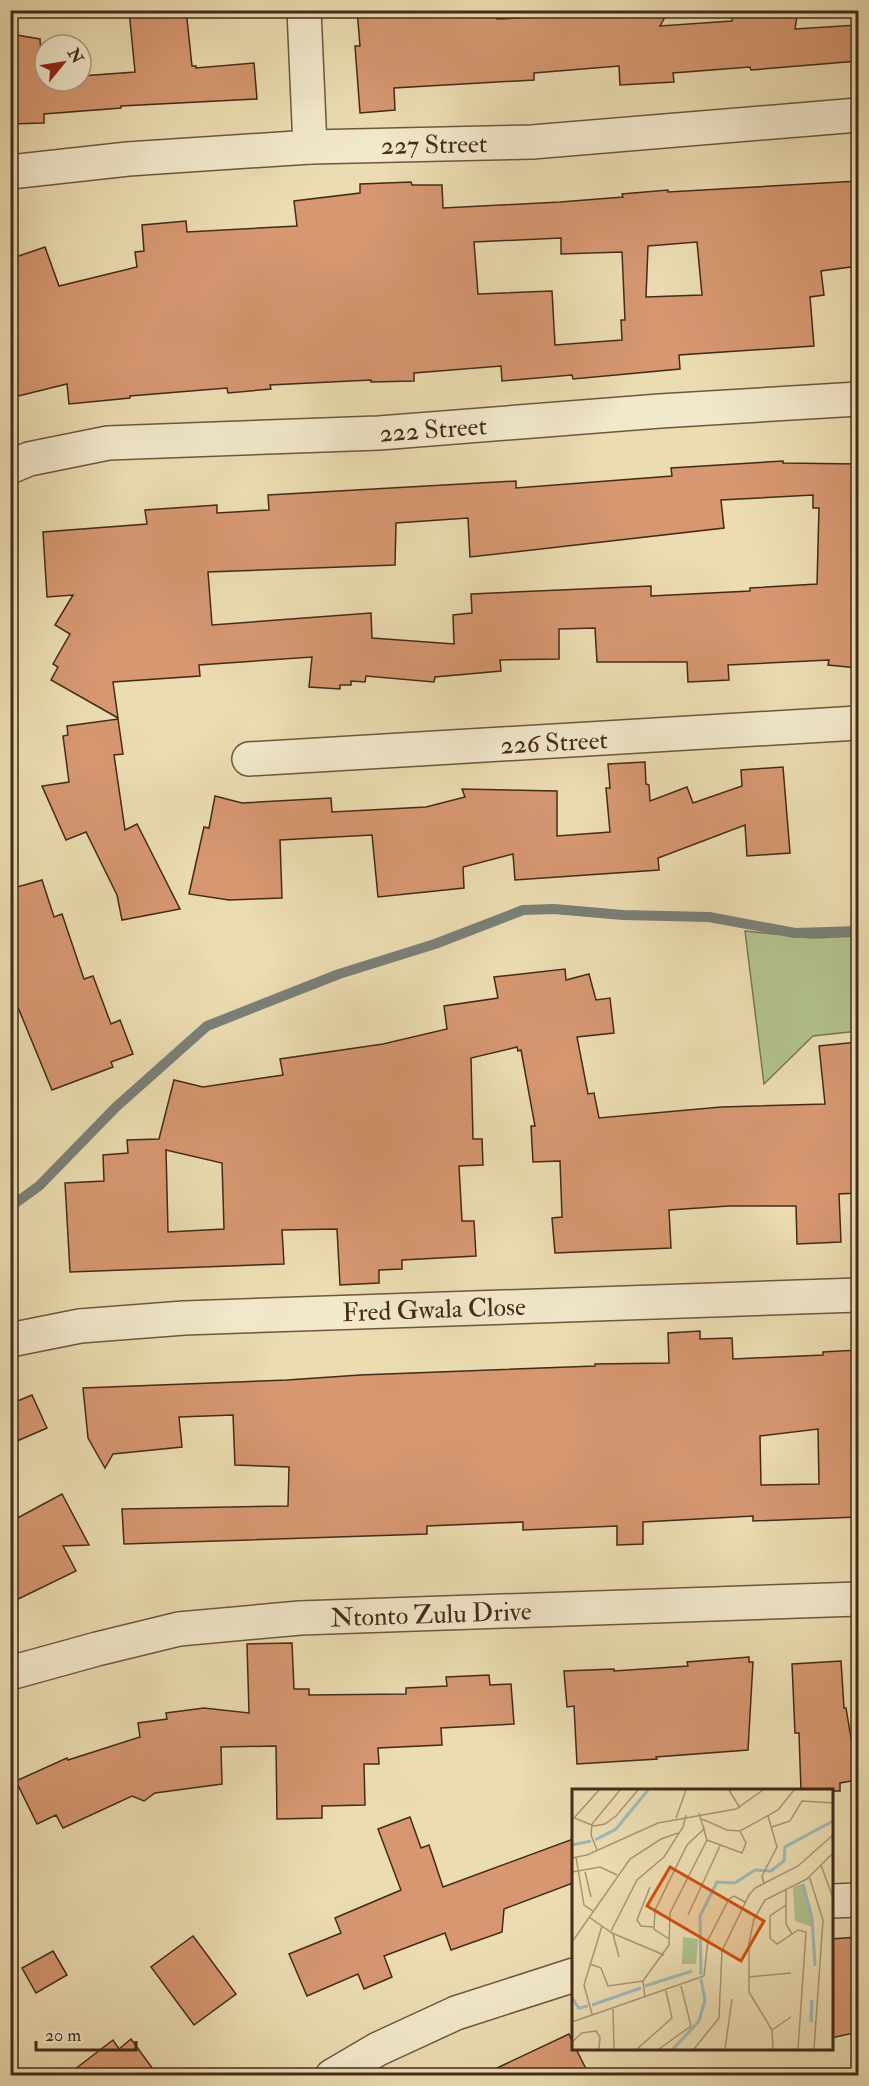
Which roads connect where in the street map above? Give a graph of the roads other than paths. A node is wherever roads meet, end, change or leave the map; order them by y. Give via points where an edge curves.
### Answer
1 (304, 10) edge
2 (858, 115) edge
3 (310, 147) junction
4 (10, 172) edge
5 (858, 399) edge
6 (10, 467) edge
7 (858, 723) edge
8 (249, 759) dead end
9 (858, 1295) edge
10 (10, 1340) edge
11 (858, 1599) edge
12 (10, 1673) edge
13 (858, 1900) edge
14 (833, 1902) edge
15 (572, 1975) edge
16 (332, 2076) edge

1 - 3 street
2 - 3 street, 227 Street via 532,142
3 - 4 street, 227 Street via 129,159
5 - 6 street, 222 Street via 379,433 108,443 28,459
7 - 8 street, 226 Street
9 - 10 street, Fred Gwala Close via 184,1318 80,1326
11 - 12 street, Ntonto Zulu Drive via 278,1620 179,1629
13 - 14 street
15 - 16 street via 456,2013 378,2049

